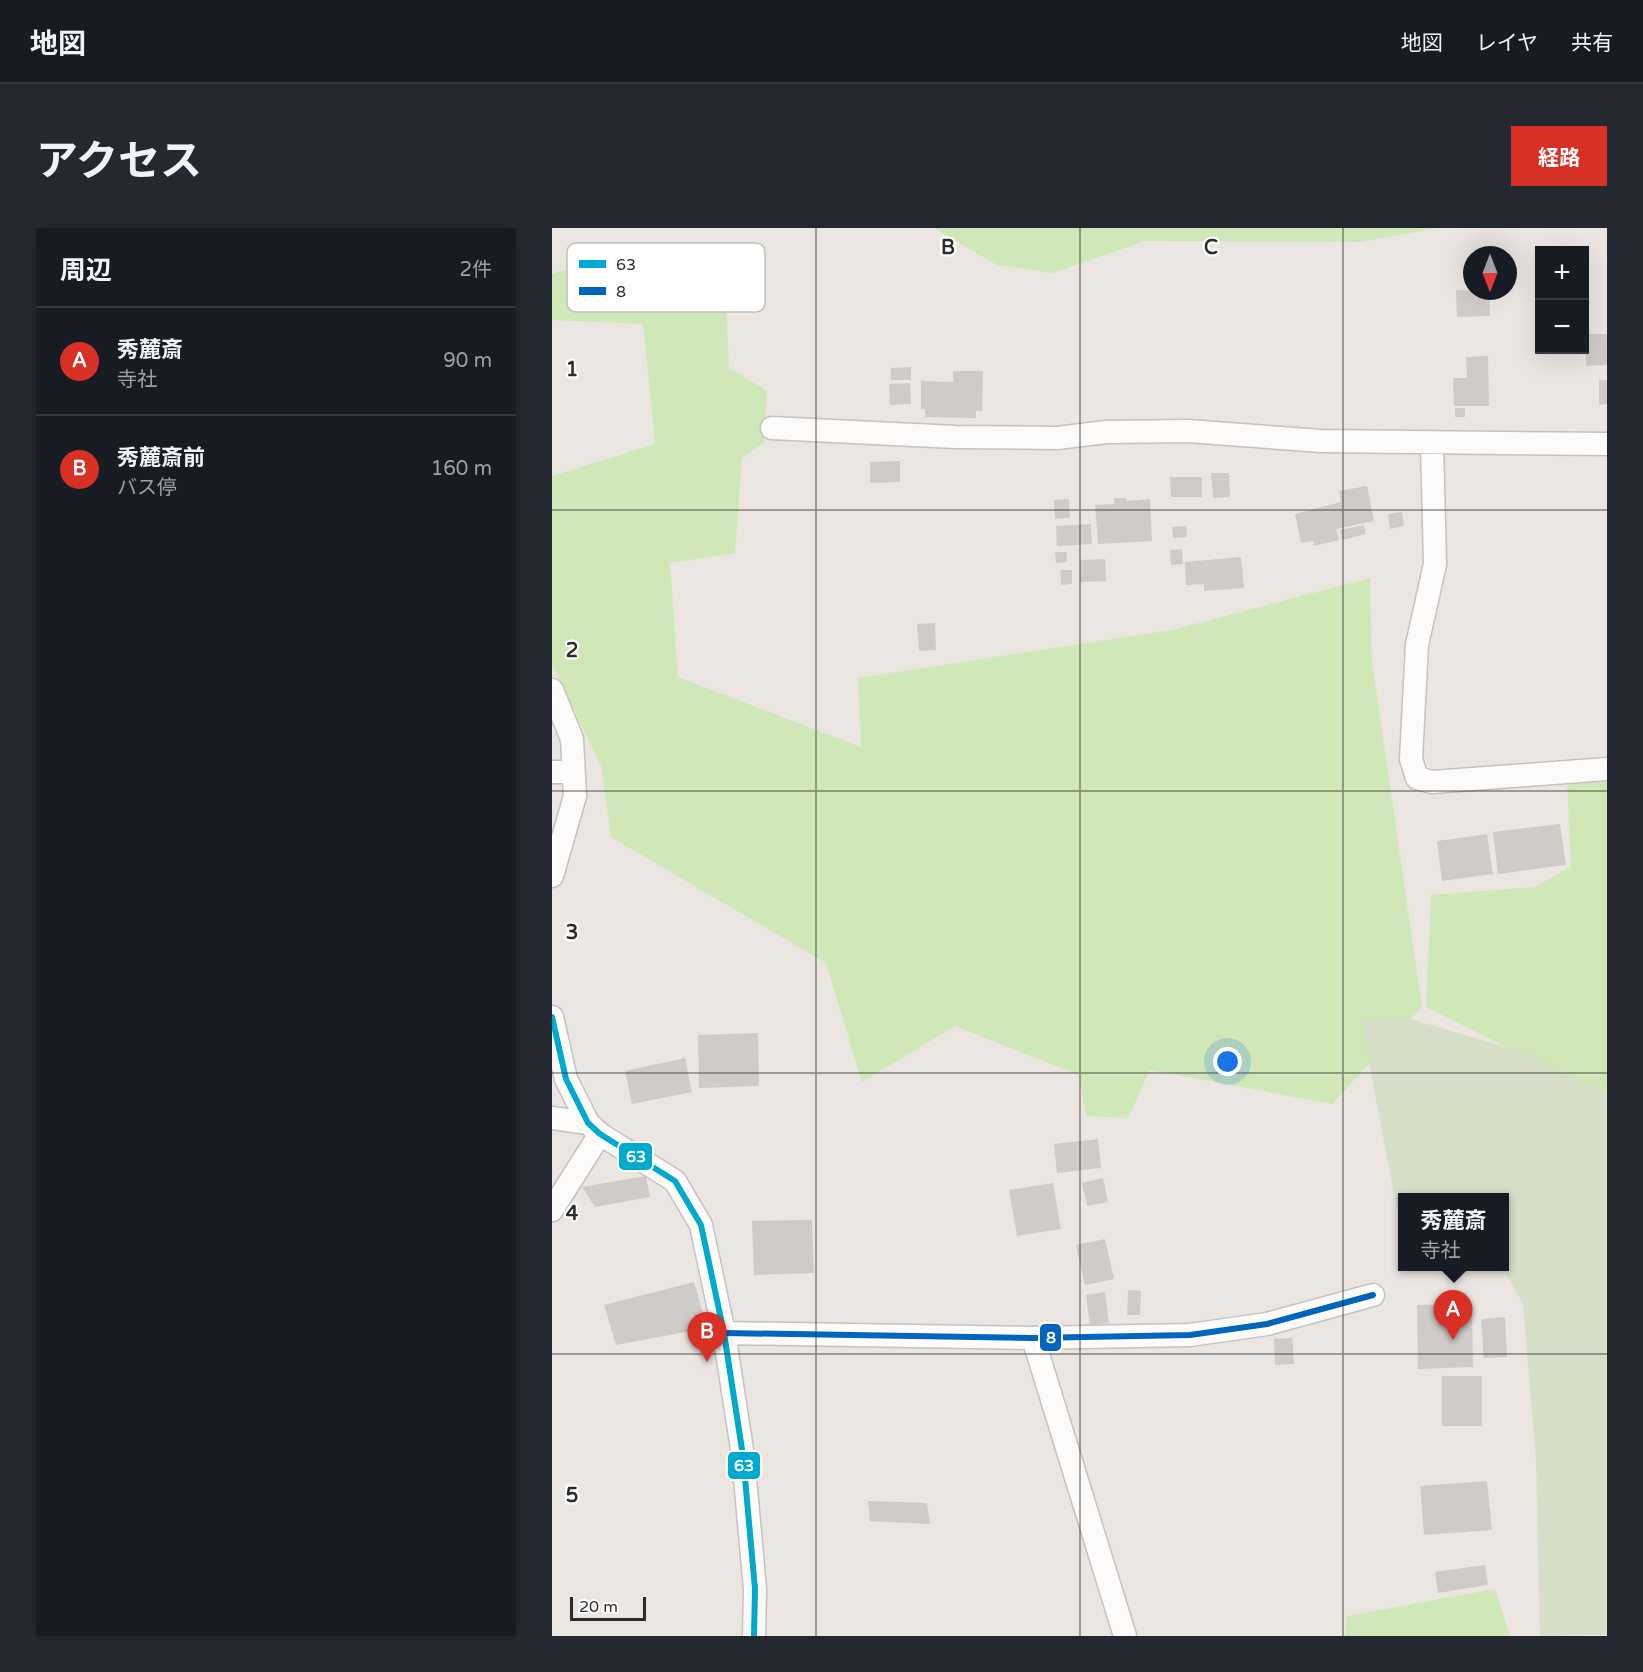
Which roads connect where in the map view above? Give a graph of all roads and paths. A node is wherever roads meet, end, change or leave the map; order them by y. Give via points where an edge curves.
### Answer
1 (772, 428) dead end
2 (1432, 443) junction
3 (1607, 444) edge
4 (552, 690) edge
5 (1607, 769) edge
6 (563, 772) edge
7 (552, 876) edge
8 (552, 1017) edge
9 (552, 1119) edge
10 (594, 1129) junction
11 (552, 1210) edge
12 (1373, 1295) dead end
13 (724, 1333) junction
14 (1034, 1338) junction
15 (754, 1636) edge
16 (1125, 1636) edge

1 - 2 street via 1057,438 1106,432 1188,431 1321,441
2 - 3 street
2 - 5 street via 1434,564 1417,645 1411,759 1417,778 1432,782
4 - 6 street via 572,739
6 - 7 street via 575,796
8 - 10 street via 566,1079
9 - 10 street
10 - 11 street
10 - 13 street via 675,1180 701,1225
12 - 14 street via 1267,1324 1190,1335
13 - 14 street
13 - 15 street via 743,1456 755,1588
14 - 16 street

